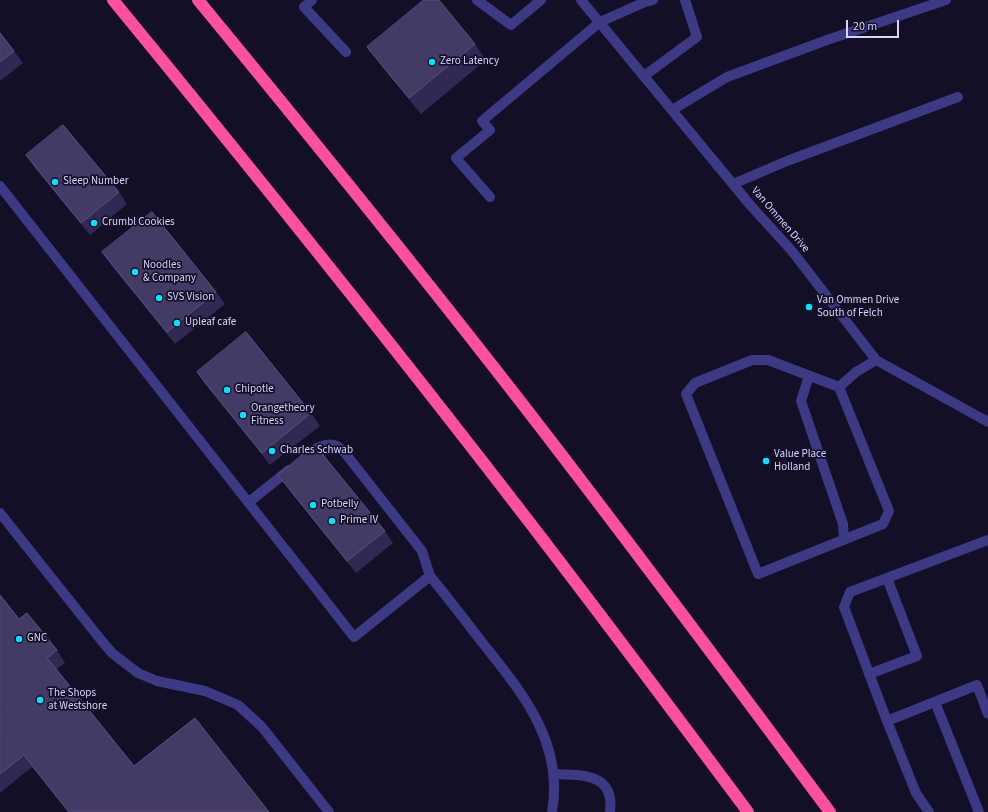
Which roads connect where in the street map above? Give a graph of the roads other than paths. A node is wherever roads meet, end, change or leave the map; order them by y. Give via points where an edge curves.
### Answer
1 (113, 0) edge
2 (198, 0) edge
3 (312, 0) edge
4 (477, 0) edge
5 (541, 0) edge
6 (582, 0) edge
7 (653, 0) edge
8 (685, 0) edge
9 (946, 0) edge
10 (600, 22) junction
11 (346, 52) dead end
12 (644, 76) junction
13 (958, 97) dead end
14 (672, 110) junction
15 (732, 184) junction
16 (0, 186) edge
17 (490, 197) dead end
18 (876, 360) junction
19 (809, 376) junction
20 (839, 387) junction
21 (988, 422) edge
22 (249, 502) junction
23 (0, 513) edge
24 (844, 540) junction
25 (988, 540) edge
26 (430, 576) junction
27 (887, 578) junction
28 (869, 674) junction
29 (935, 702) junction
30 (988, 714) edge
31 (886, 722) junction
32 (554, 774) junction
33 (329, 812) edge
34 (552, 812) edge
35 (610, 812) edge
36 (748, 812) edge
37 (830, 812) edge
38 (929, 812) edge
39 (979, 812) edge

1 - 36 highway via 432,396
2 - 37 highway via 506,383 680,610
3 - 11 street via 304,7
4 - 5 street via 511,25
6 - 10 street, Van Ommen Drive
7 - 10 street
8 - 12 street via 697,37
9 - 14 street via 727,77
10 - 12 street, Van Ommen Drive
10 - 17 street via 482,121 490,130 456,158
12 - 14 street, Van Ommen Drive
13 - 15 street
14 - 15 street, Van Ommen Drive
15 - 18 street, Van Ommen Drive via 792,251
16 - 22 street
18 - 20 street via 856,372
18 - 21 street, Van Ommen Drive
19 - 20 street
19 - 24 street via 801,402 843,524
19 - 24 street via 768,360 752,360 695,383 686,394 758,574
20 - 24 street via 889,511 883,524
22 - 26 street via 354,637
22 - 26 street via 316,448 337,445 422,551
23 - 33 street via 112,653 138,673 157,681 205,691 238,706 262,727
25 - 27 street
26 - 32 street via 531,707 549,749
27 - 28 street via 850,592 844,607
27 - 28 street via 917,656
28 - 31 street
29 - 30 street via 977,685
29 - 31 street
29 - 39 street
31 - 38 street via 916,793
32 - 34 street
32 - 35 street via 586,775 597,779 605,785 609,794

